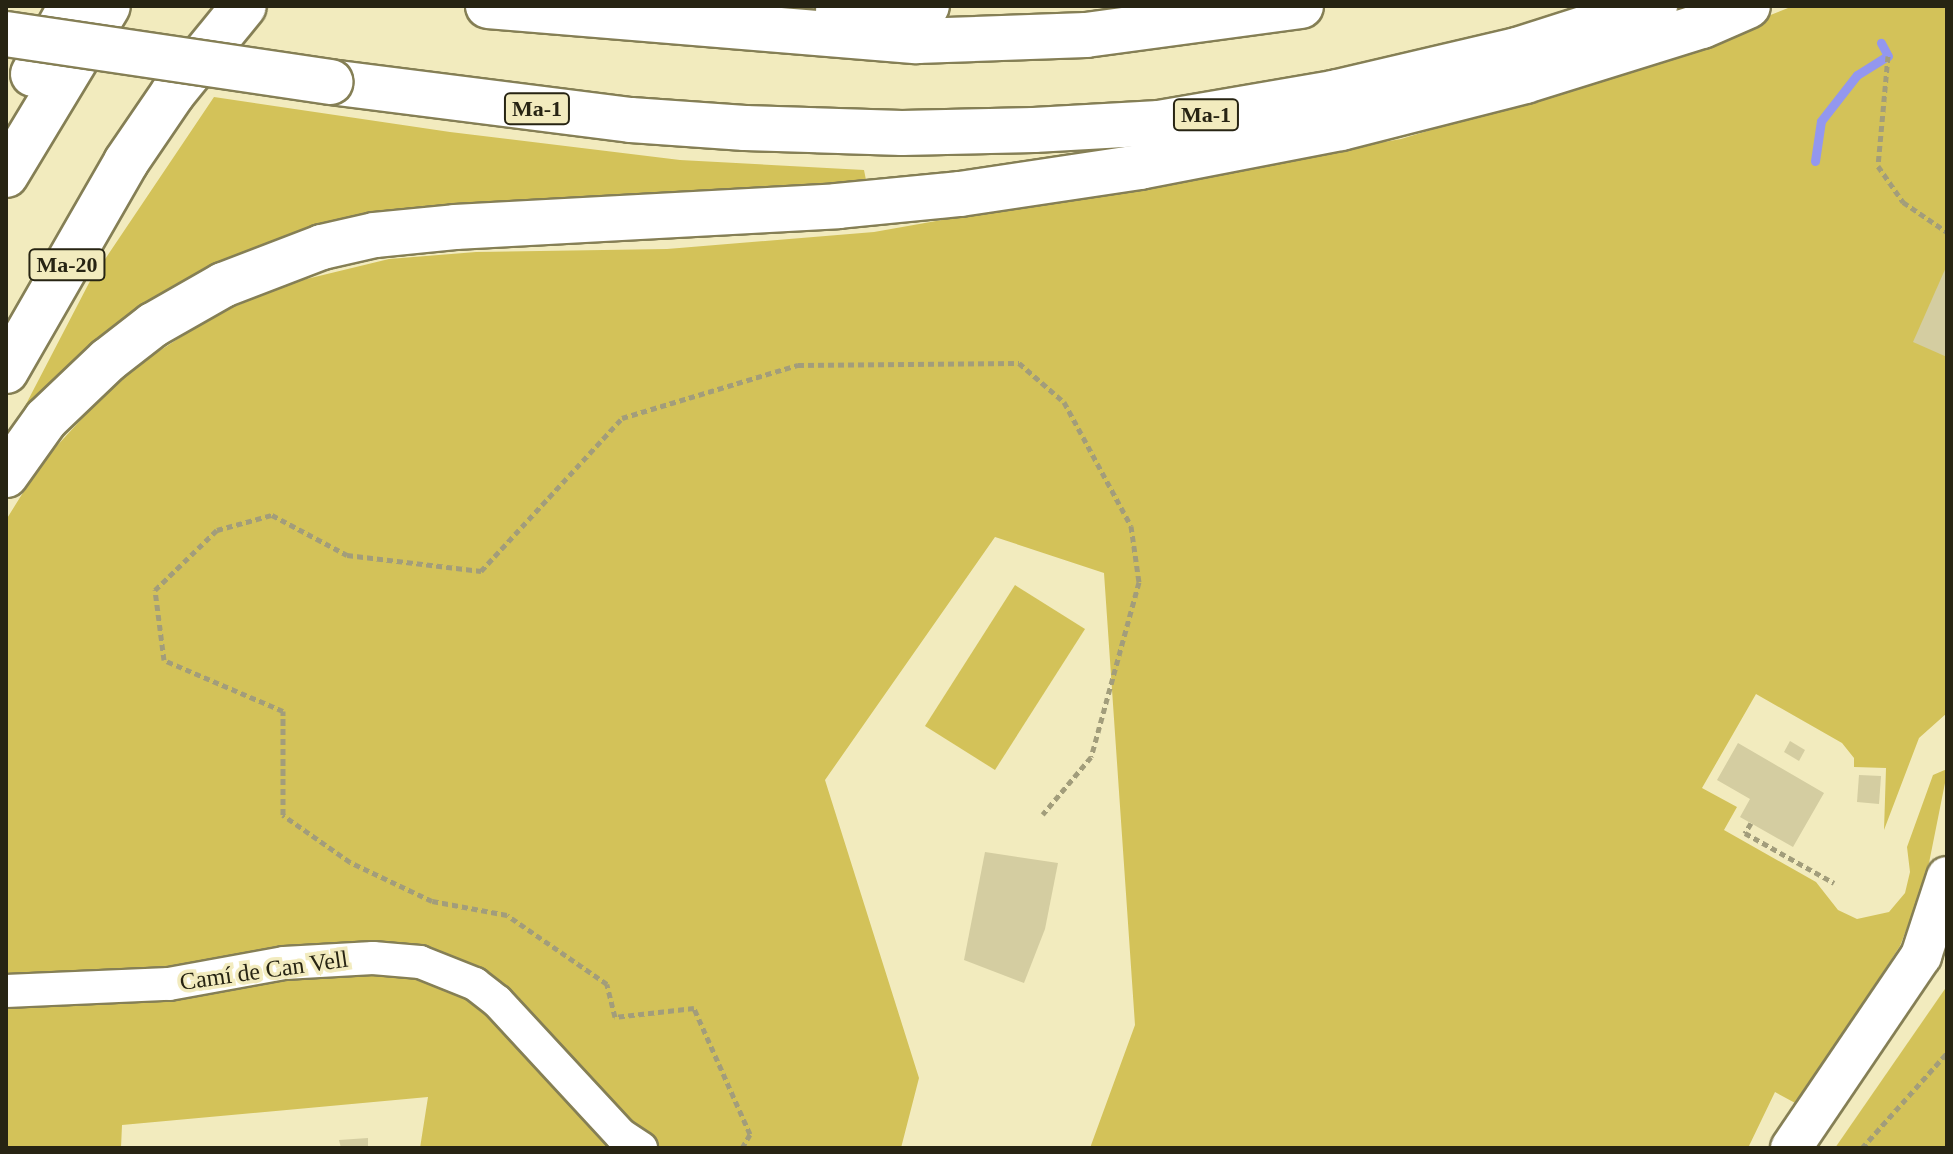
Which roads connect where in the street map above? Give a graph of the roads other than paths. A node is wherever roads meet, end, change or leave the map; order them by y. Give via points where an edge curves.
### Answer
1 (71, 6) edge
2 (108, 6) edge
3 (220, 6) edge
4 (244, 6) edge
5 (488, 6) edge
6 (735, 6) edge
7 (927, 6) edge
8 (1301, 6) edge
9 (1655, 6) edge
10 (1748, 6) edge
11 (6, 34) edge
12 (173, 93) junction
13 (6, 124) edge
14 (6, 175) edge
15 (6, 371) edge
16 (6, 475) edge
17 (1947, 877) edge
18 (6, 991) edge
19 (641, 1148) edge
20 (1791, 1148) edge

1 - 13 highway
2 - 14 highway
3 - 12 highway via 198,37
4 - 12 highway, Ma-20
5 - 8 highway via 917,41 1086,35
6 - 7 highway via 862,12
9 - 11 highway, Ma-1, bridge via 1517,50 1338,92 1159,123 902,133 616,118
10 - 16 highway via 1688,31 1525,81 1341,128 1140,167 960,194 455,227 322,247 223,285 153,325 75,389
12 - 15 highway, Ma-20 via 126,162
17 - 20 street via 1921,956
18 - 19 street, Camí de Can Vell via 169,984 284,963 373,958 420,962 475,984 497,1001 610,1123

